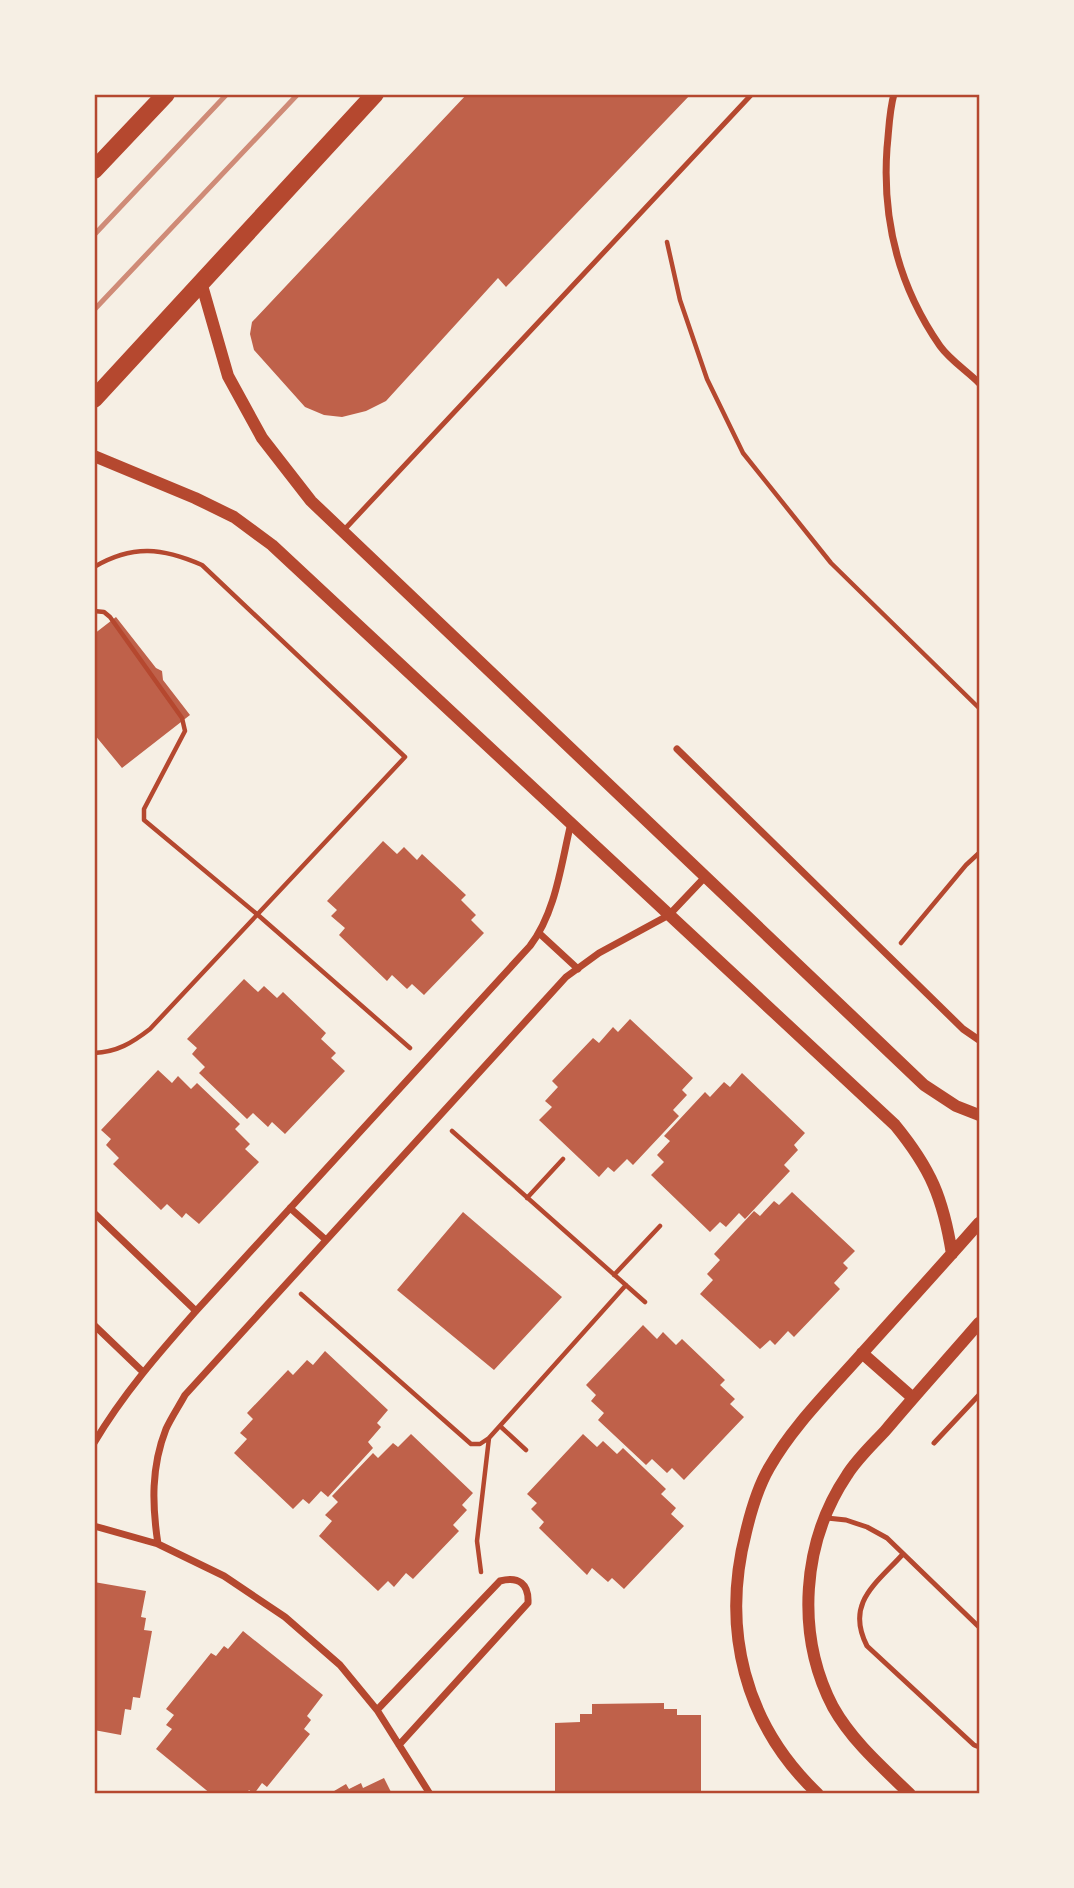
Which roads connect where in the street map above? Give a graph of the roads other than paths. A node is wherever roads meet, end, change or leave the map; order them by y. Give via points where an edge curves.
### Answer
1 (166, 94) edge
2 (375, 94) edge
3 (751, 94) edge
4 (894, 94) edge
5 (94, 170) edge
6 (201, 282) junction
7 (979, 383) edge
8 (94, 399) edge
9 (94, 456) edge
10 (341, 532) junction
11 (677, 749) dead end
12 (571, 823) junction
13 (706, 876) junction
14 (670, 915) junction
15 (539, 933) junction
16 (578, 969) junction
17 (979, 1040) edge
18 (979, 1115) edge
19 (290, 1208) junction
20 (94, 1213) edge
21 (979, 1223) edge
22 (326, 1240) junction
23 (952, 1254) junction
24 (196, 1311) junction
25 (979, 1323) edge
26 (94, 1325) edge
27 (862, 1353) junction
28 (143, 1372) junction
29 (979, 1395) edge
30 (913, 1398) junction
31 (94, 1443) edge
32 (934, 1443) dead end
33 (824, 1518) junction
34 (94, 1526) edge
35 (158, 1544) junction
36 (903, 1554) junction
37 (979, 1627) edge
38 (377, 1710) junction
39 (400, 1745) junction
40 (979, 1747) edge
41 (430, 1794) edge
42 (818, 1794) edge
43 (910, 1794) edge

1 - 5 main road
2 - 6 main road
3 - 10 lane
4 - 7 street via 885,183 892,242 911,298 942,348
6 - 8 main road
6 - 10 street via 228,376 262,438
9 - 12 street via 234,517 272,545
10 - 13 street
11 - 17 street
12 - 14 street
12 - 15 street
13 - 14 street
13 - 18 street via 924,1085
14 - 16 street
14 - 23 street via 895,1125 916,1150 945,1213
15 - 16 street
15 - 19 street
16 - 22 street
19 - 22 street
19 - 24 street
20 - 24 street
21 - 23 street
22 - 35 street via 185,1395 166,1429 155,1467 152,1506
23 - 27 street
24 - 28 street
25 - 30 street
26 - 28 street
27 - 30 street
27 - 42 street via 797,1427 768,1469 751,1510 739,1559 735,1620 743,1674 765,1728
28 - 31 street
29 - 32 lane
30 - 33 street via 847,1474
33 - 36 lane via 867,1527
33 - 43 street via 810,1564 807,1613 815,1661 833,1707 861,1747
34 - 35 street
35 - 38 street via 224,1576 285,1616 340,1665
36 - 37 lane
36 - 40 lane via 866,1594 860,1607 861,1634 867,1646
38 - 39 street
38 - 39 street via 500,1581 512,1578 522,1582 529,1592 528,1603
39 - 41 street

